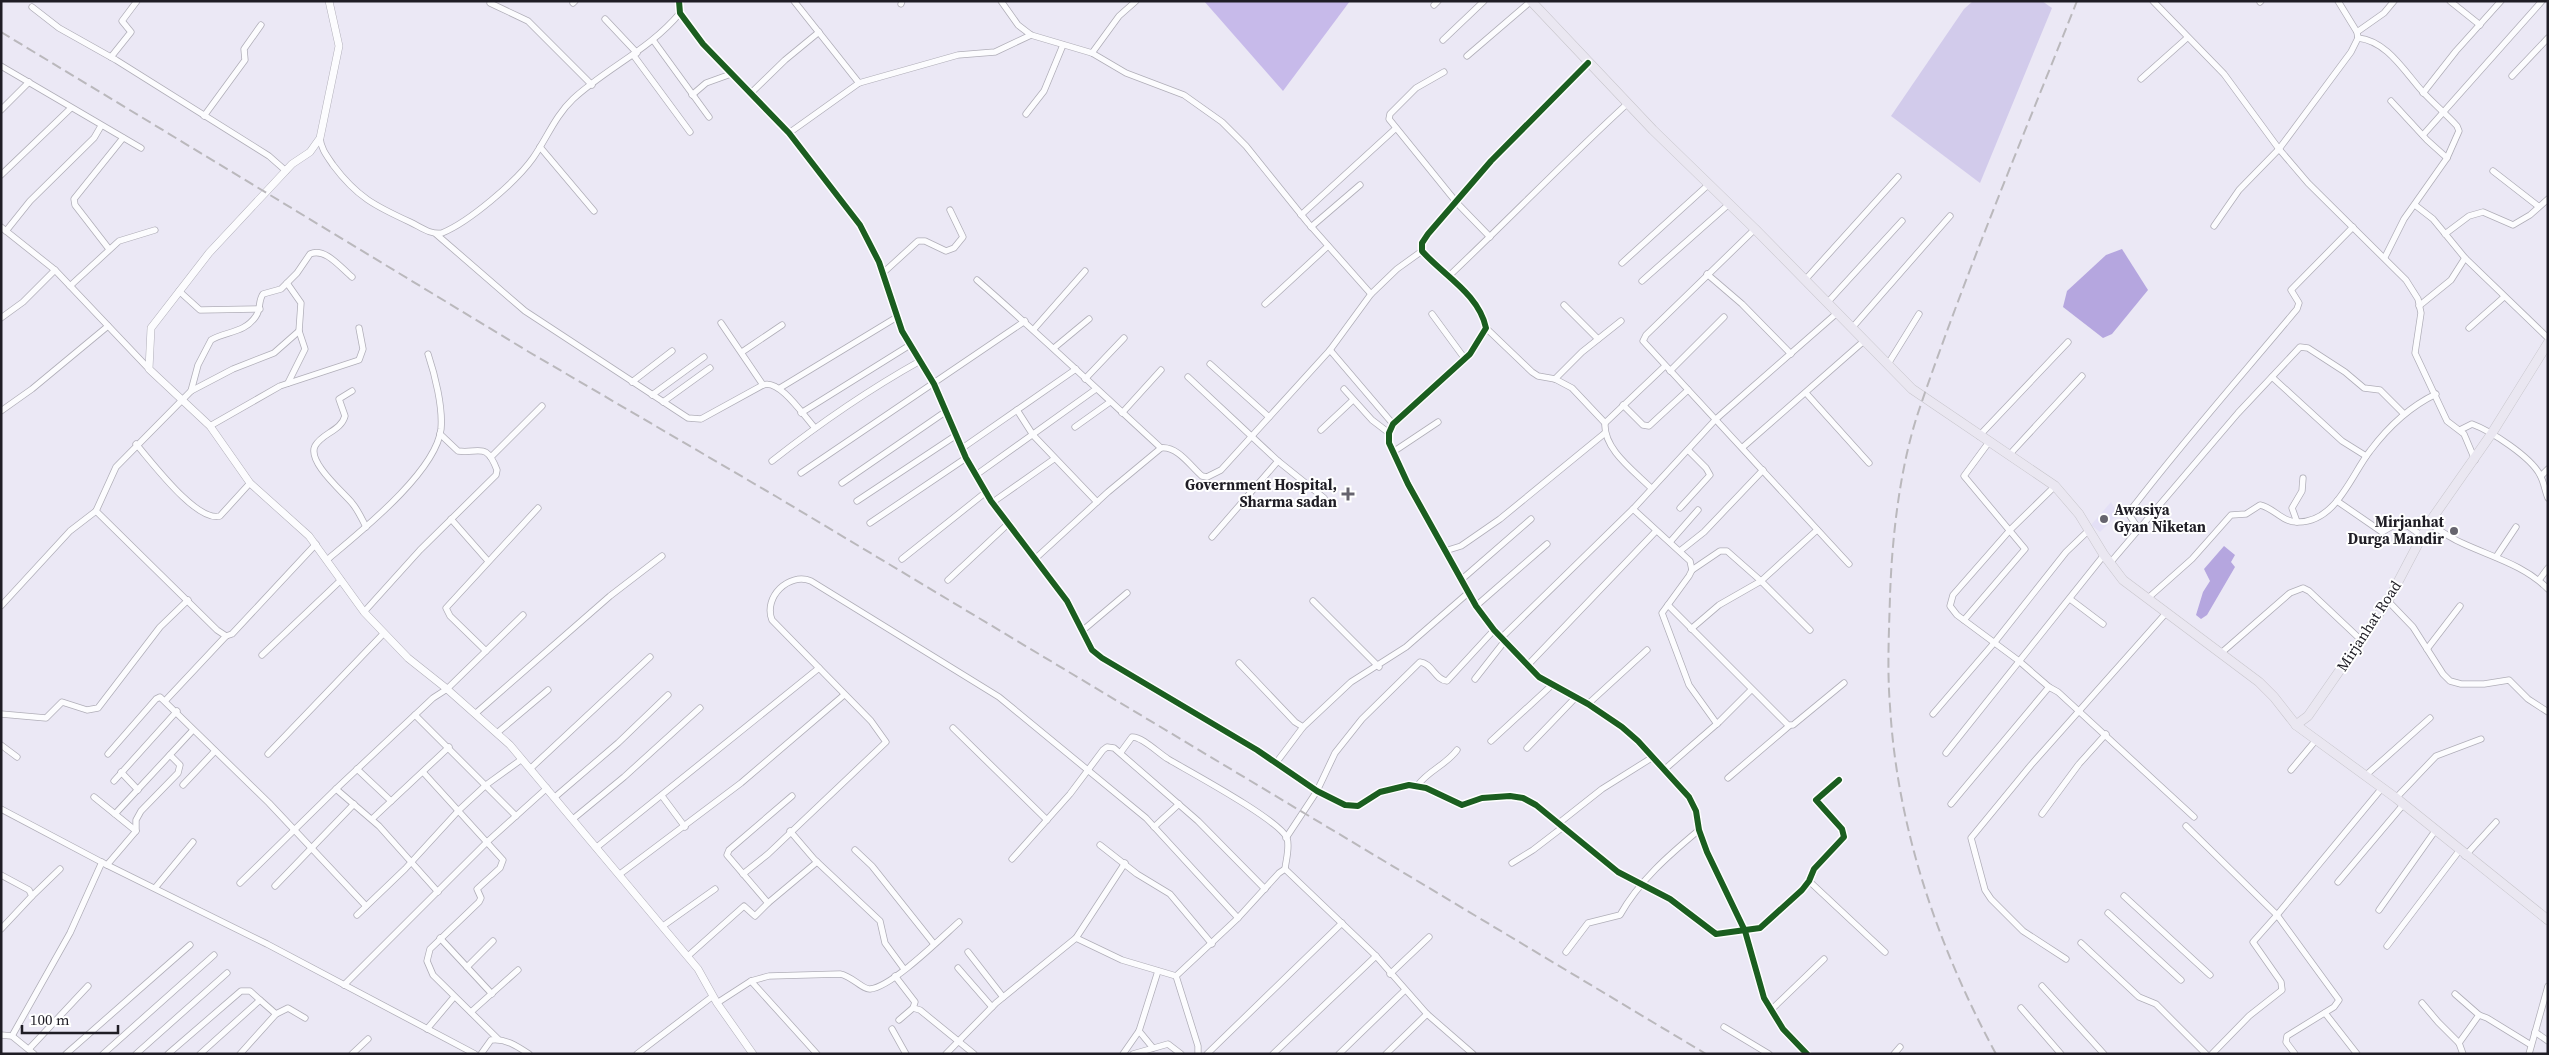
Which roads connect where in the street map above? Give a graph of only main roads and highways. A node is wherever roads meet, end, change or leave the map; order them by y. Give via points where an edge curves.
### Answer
1 (1531, 1) edge
2 (2548, 343) edge
3 (2296, 725) junction
4 (2548, 920) edge

1 - 3 main road via 1708,185 1924,399 2055,486 2090,530 2123,580 2259,682
2 - 3 main road, Mirjanhat Road via 2475,460 2429,523 2388,601 2308,716
3 - 4 main road via 2382,788

